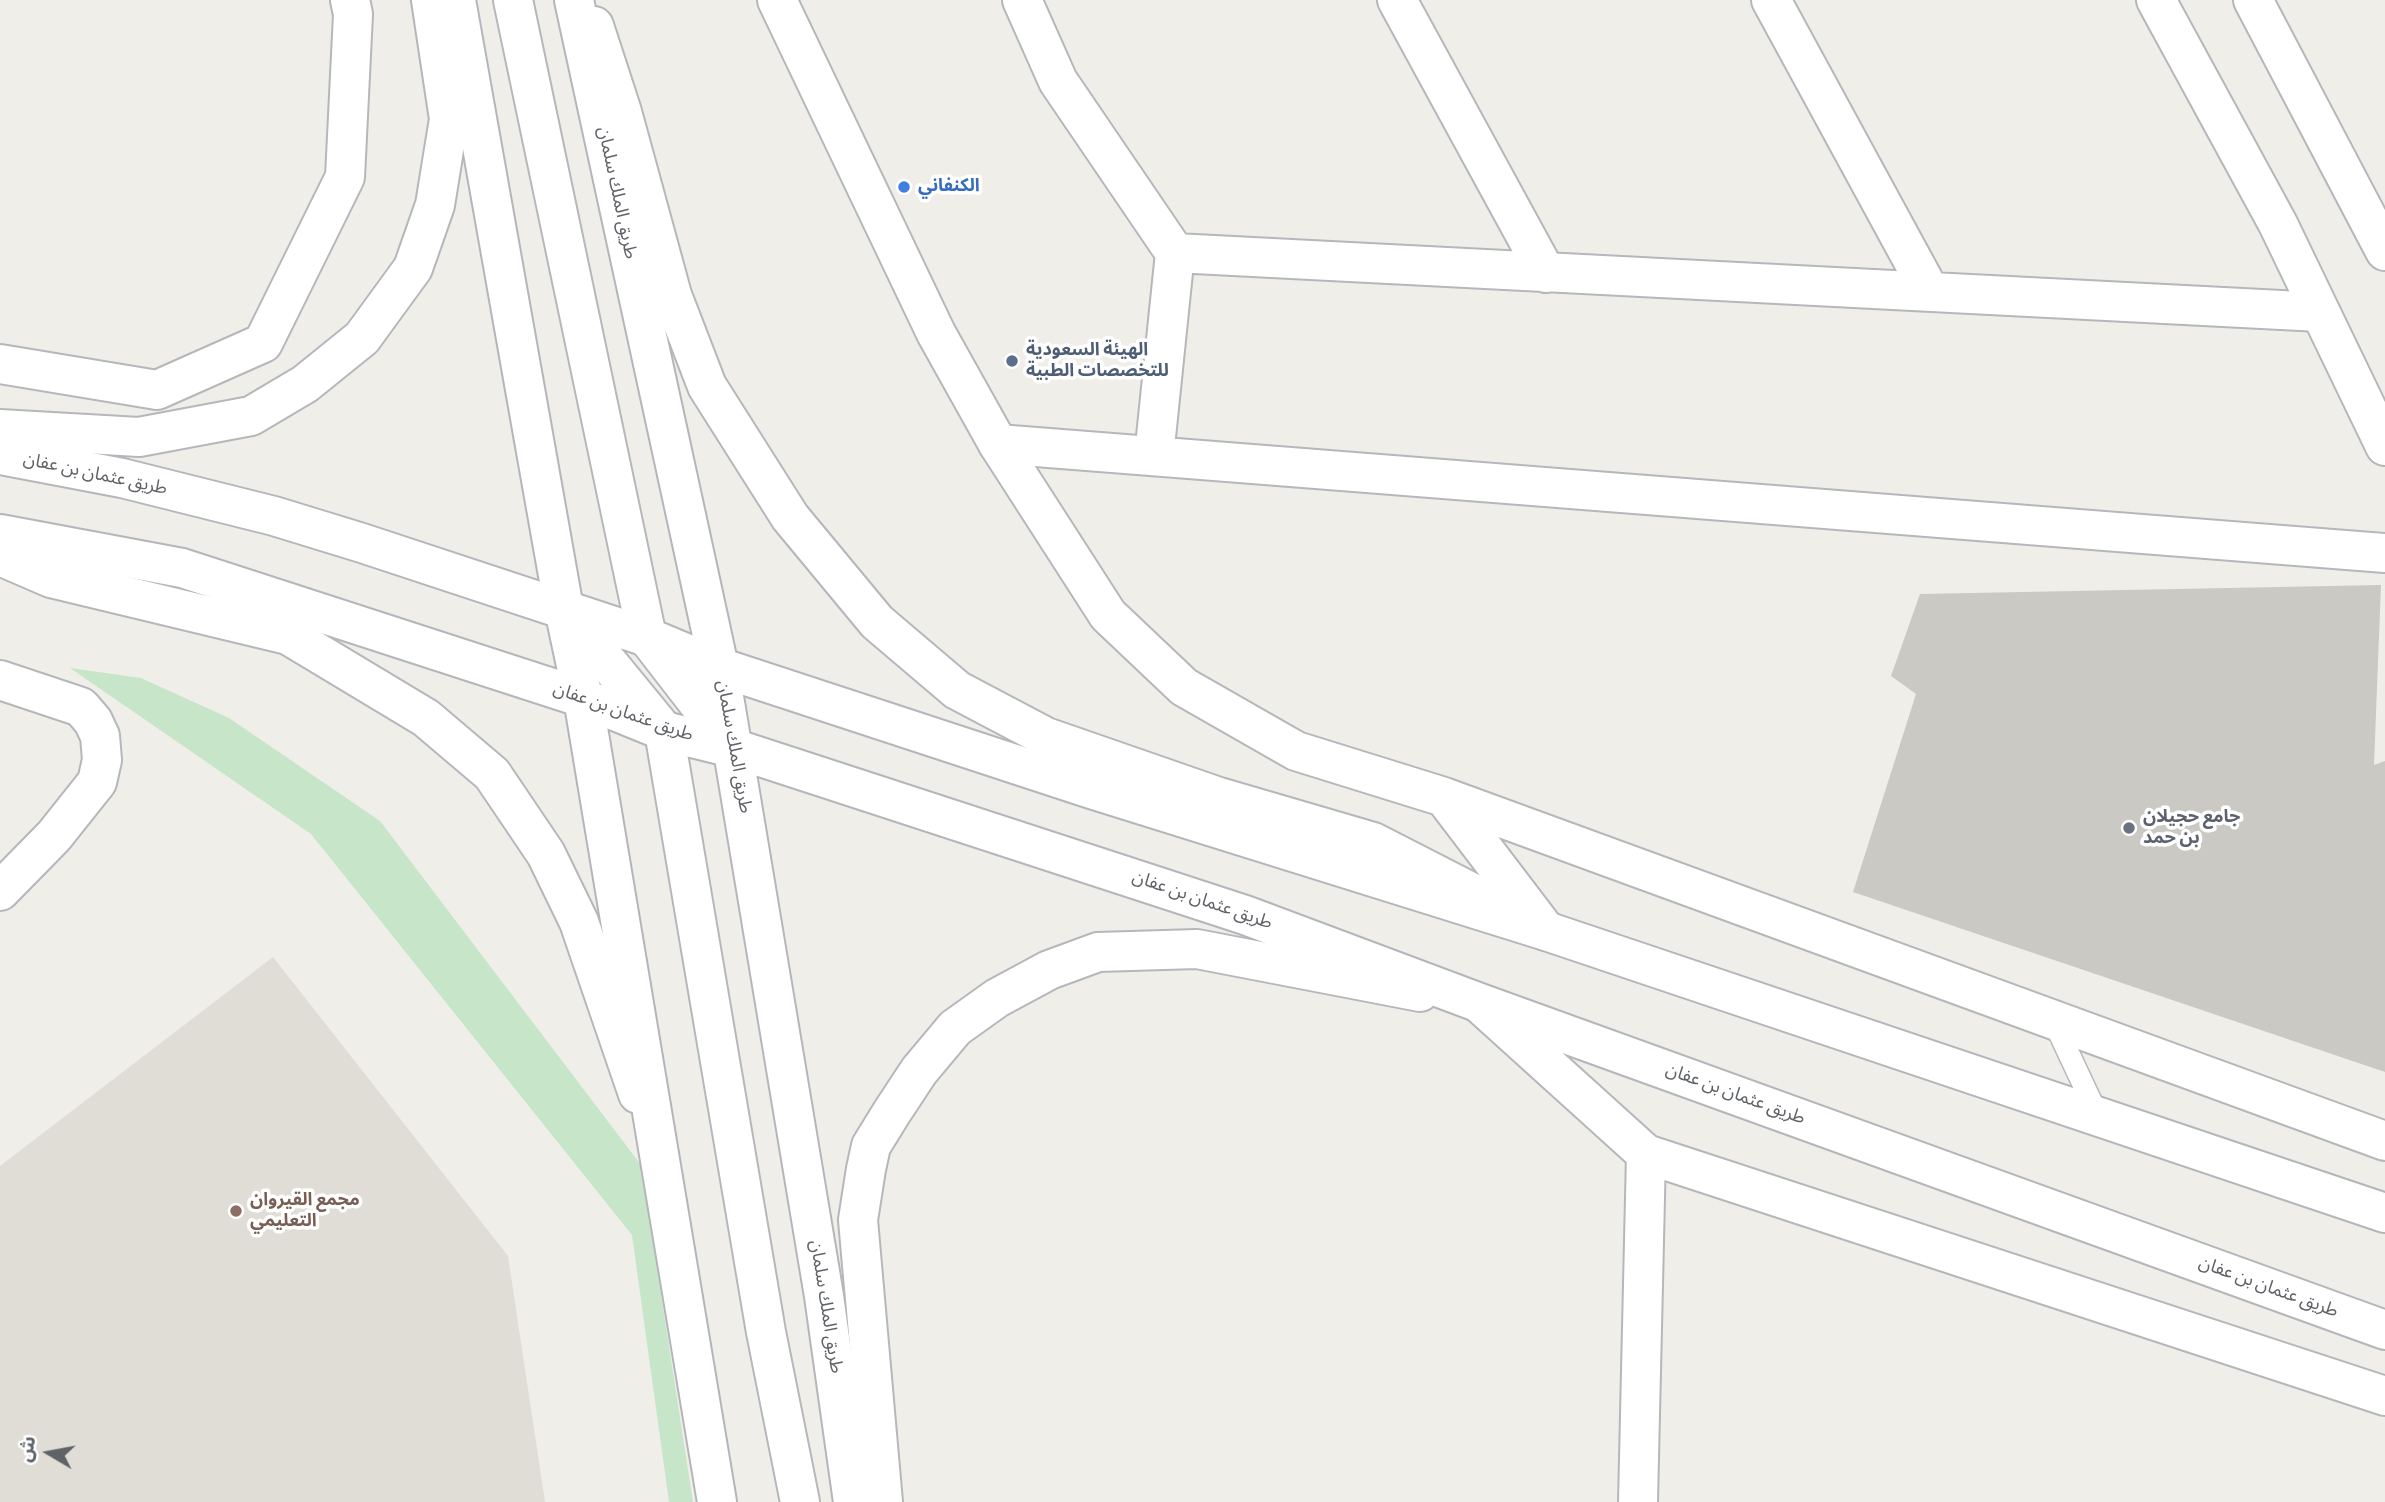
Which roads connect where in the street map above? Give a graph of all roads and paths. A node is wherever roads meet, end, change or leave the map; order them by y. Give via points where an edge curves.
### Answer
1 (350, 0) edge
2 (431, 0) edge
3 (456, 0) edge
4 (513, 0) edge
5 (574, 0) edge
6 (585, 0) edge
7 (777, 0) edge
8 (1022, 0) edge
9 (1396, 0) edge
10 (1771, 0) edge
11 (2156, 0) edge
12 (2253, 0) edge
13 (2385, 251) edge
14 (1175, 253) junction
15 (1546, 273) junction
16 (1930, 292) junction
17 (2320, 312) junction
18 (0, 364) edge
19 (0, 429) edge
20 (998, 444) junction
21 (2385, 446) edge
22 (0, 455) edge
23 (1154, 456) junction
24 (0, 534) edge
25 (2385, 553) edge
26 (0, 556) edge
27 (564, 609) junction
28 (647, 637) junction
29 (719, 667) junction
30 (0, 680) edge
31 (583, 698) junction
32 (664, 731) junction
33 (733, 747) junction
34 (1444, 797) junction
35 (0, 891) edge
36 (1546, 931) junction
37 (1480, 1003) junction
38 (2053, 1020) junction
39 (2099, 1118) junction
40 (2385, 1141) edge
41 (658, 1153) junction
42 (1646, 1154) junction
43 (2385, 1213) edge
44 (2385, 1330) edge
45 (2385, 1396) edge
46 (717, 1502) edge
47 (800, 1502) edge
48 (853, 1502) edge
49 (883, 1502) edge
50 (1638, 1502) edge

1 - 18 street via 354,14 345,177 263,343 157,390
2 - 19 street via 449,119 435,205 413,268 362,338 305,384 251,415 139,437
3 - 27 street
4 - 28 street
5 - 29 street, طريق الملك سلمان
6 - 36 street via 622,112 672,295 706,386 790,517 877,621 957,690 1046,737 1219,797 1373,842
7 - 20 street via 936,333
8 - 14 street via 1058,81
9 - 15 street
10 - 16 street
11 - 17 street via 2278,224
12 - 13 street
14 - 15 street
14 - 23 street
15 - 16 street
16 - 17 street
17 - 21 street
20 - 23 street
20 - 34 street via 1108,615 1184,687 1296,751
22 - 27 street, طريق عثمان بن عفان via 122,478 274,516
23 - 25 street
24 - 31 street, طريق عثمان بن عفان via 182,568
26 - 41 street via 51,578 288,635 426,718 492,774 547,854 579,922
27 - 28 street, طريق عثمان بن عفان
27 - 31 street
27 - 32 street
28 - 29 street, طريق عثمان بن عفان
28 - 33 street
29 - 33 street, طريق الملك سلمان
29 - 36 street, طريق عثمان بن عفان
30 - 35 street via 81,707 100,736 102,760 97,782 54,836
31 - 32 street, طريق عثمان بن عفان
31 - 41 street
32 - 33 street, طريق عثمان بن عفان
32 - 47 street via 766,1332
33 - 37 street, طريق عثمان بن عفان via 1245,915
33 - 48 street, طريق الملك سلمان via 824,1296
34 - 36 street
34 - 38 street
36 - 39 street, طريق عثمان بن عفان
37 - 42 street
37 - 44 street, طريق عثمان بن عفان
37 - 49 street via 1197,949 1098,952 1049,970 997,998 956,1028 919,1072 871,1146 858,1220
38 - 39 lane
38 - 40 street
39 - 43 street, طريق عثمان بن عفان
41 - 46 street
42 - 45 street
42 - 50 street

